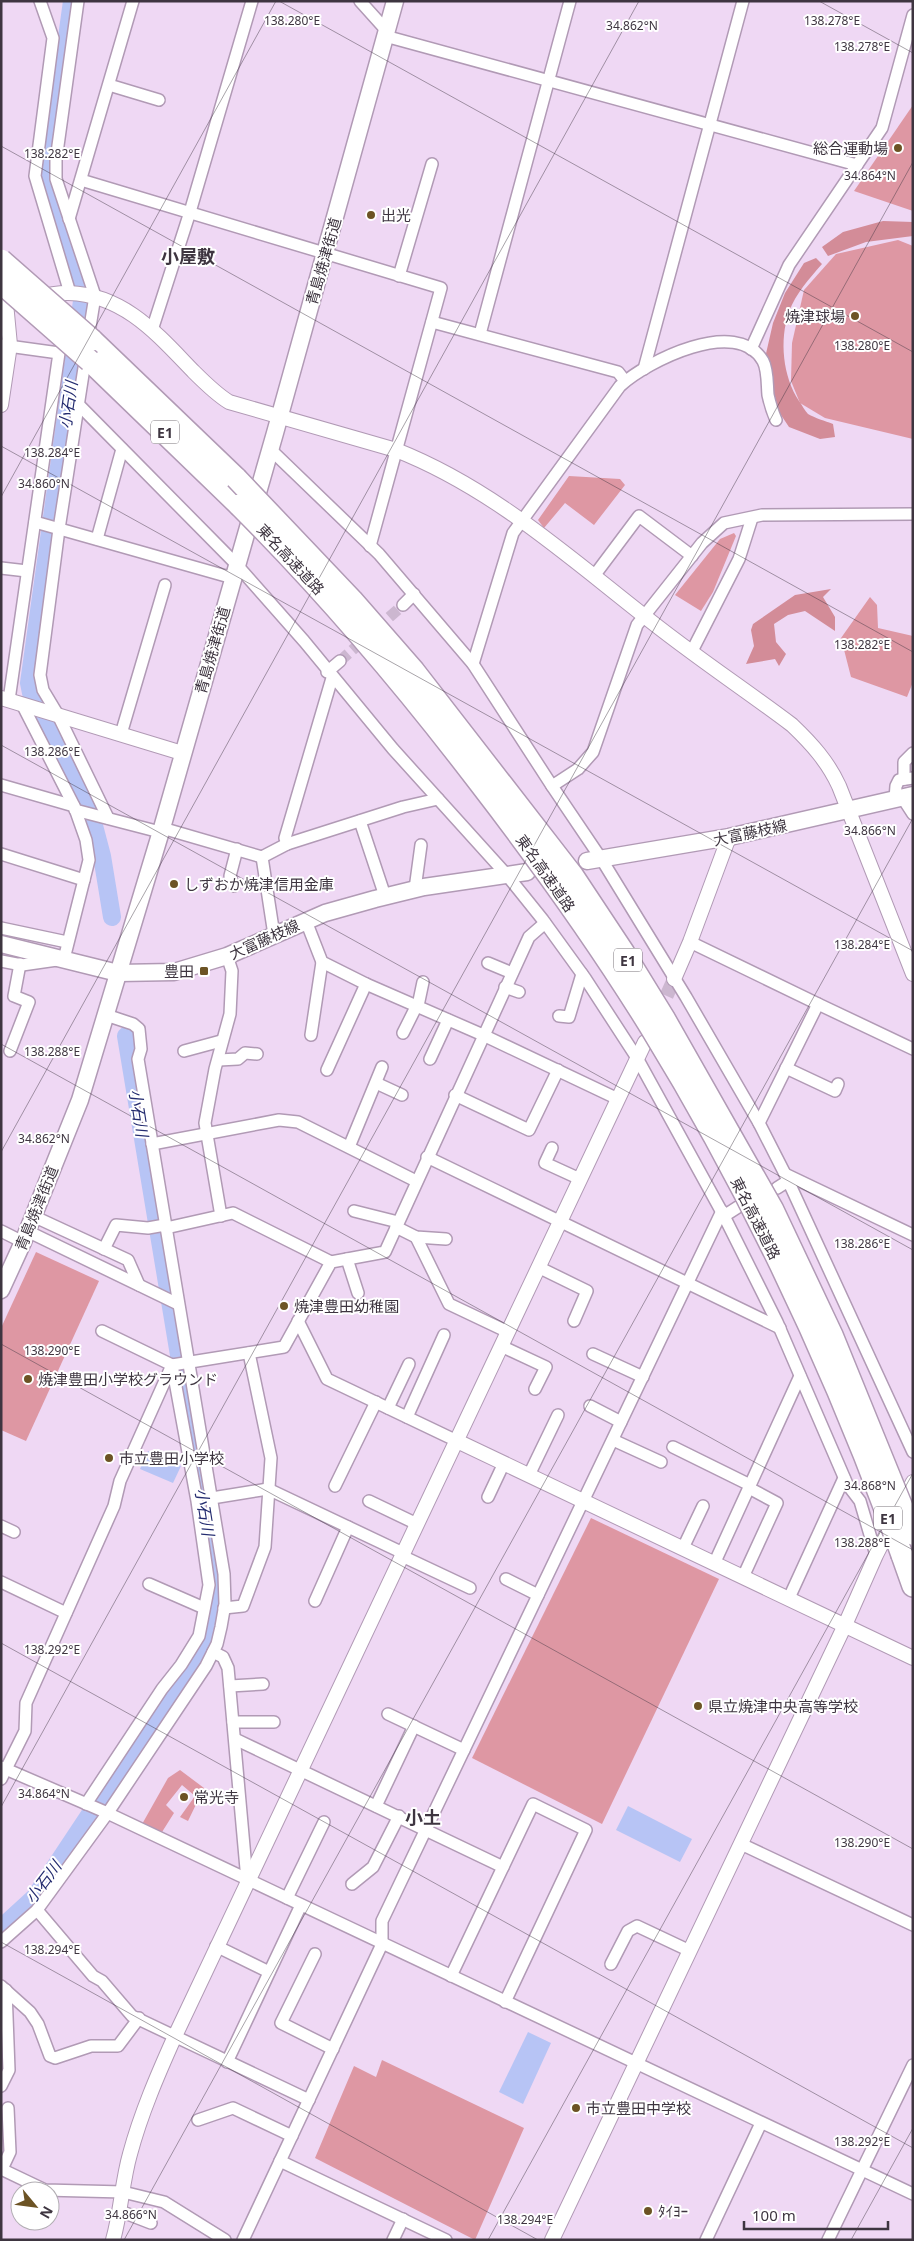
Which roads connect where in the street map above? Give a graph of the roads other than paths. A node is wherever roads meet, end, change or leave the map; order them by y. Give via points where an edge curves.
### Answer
1 (40, 1) edge
2 (78, 1) edge
3 (134, 1) edge
4 (252, 1) edge
5 (360, 1) edge
6 (395, 1) edge
7 (570, 1) edge
8 (743, 1) edge
9 (913, 15) edge
10 (386, 33) junction
11 (549, 80) junction
12 (109, 85) junction
13 (159, 100) dead end
14 (710, 124) junction
15 (432, 164) dead end
16 (857, 165) junction
17 (81, 180) junction
18 (190, 212) junction
19 (69, 219) junction
20 (325, 254) junction
21 (1, 260) edge
22 (399, 276) junction
23 (70, 293) junction
24 (3, 296) edge
25 (92, 296) junction
26 (432, 322) junction
27 (152, 330) junction
28 (480, 334) junction
29 (6, 345) edge
30 (750, 349) junction
31 (91, 351) junction
32 (644, 369) junction
33 (626, 381) junction
34 (78, 404) junction
35 (1, 405) edge
36 (280, 416) junction
37 (776, 420) dead end
38 (122, 449) junction
39 (270, 449) junction
40 (396, 450) junction
41 (913, 514) edge
42 (752, 518) junction
43 (522, 520) junction
44 (35, 522) junction
45 (59, 528) junction
46 (97, 539) junction
47 (370, 546) junction
48 (692, 556) junction
49 (1, 568) edge
50 (27, 571) junction
51 (235, 571) junction
52 (594, 576) junction
53 (165, 585) dead end
54 (414, 594) junction
55 (403, 605) tunnel mouth
56 (644, 616) junction
57 (692, 651) junction
58 (340, 662) tunnel mouth
59 (473, 664) junction
60 (330, 675) junction
61 (11, 700) edge
62 (58, 715) junction
63 (121, 734) junction
64 (182, 753) junction
65 (913, 753) edge
66 (908, 779) edge
67 (1, 785) edge
68 (552, 786) junction
69 (903, 797) edge
70 (438, 799) junction
71 (77, 809) junction
72 (848, 811) junction
73 (913, 814) edge
74 (106, 818) junction
75 (360, 821) junction
76 (161, 830) junction
77 (729, 837) junction
78 (287, 844) junction
79 (421, 845) dead end
80 (236, 849) junction
81 (1, 854) edge
82 (262, 857) junction
83 (595, 860) junction
84 (526, 872) dead end
85 (506, 874) junction
86 (84, 880) junction
87 (234, 886) dead end
88 (415, 889) junction
89 (385, 896) junction
90 (306, 921) junction
91 (545, 923) junction
92 (1, 928) edge
93 (274, 935) junction
94 (67, 942) junction
95 (690, 942) junction
96 (1, 944) edge
97 (226, 956) junction
98 (64, 959) junction
99 (1, 961) edge
100 (322, 962) junction
101 (488, 963) dead end
102 (20, 964) junction
103 (118, 972) junction
104 (512, 973) junction
105 (582, 974) junction
106 (913, 974) edge
107 (674, 979) junction
108 (422, 982) dead end
109 (366, 984) junction
110 (505, 988) junction
111 (519, 992) dead end
112 (818, 1004) junction
113 (416, 1006) junction
114 (106, 1015) junction
115 (559, 1016) dead end
116 (448, 1020) junction
117 (403, 1032) dead end
118 (311, 1035) dead end
119 (483, 1035) junction
120 (221, 1041) junction
121 (645, 1042) dead end
122 (913, 1049) edge
123 (10, 1051) dead end
124 (184, 1051) dead end
125 (257, 1054) dead end
126 (637, 1058) junction
127 (430, 1059) dead end
128 (219, 1060) junction
129 (382, 1067) dead end
130 (786, 1068) junction
131 (327, 1070) dead end
132 (558, 1070) junction
133 (376, 1083) junction
134 (838, 1084) dead end
135 (402, 1095) dead end
136 (455, 1095) junction
137 (618, 1099) junction
138 (759, 1123) junction
139 (206, 1134) junction
140 (152, 1144) junction
141 (349, 1147) junction
142 (552, 1148) dead end
143 (427, 1157) junction
144 (786, 1178) junction
145 (580, 1179) junction
146 (416, 1180) junction
147 (777, 1188) dead end
148 (738, 1207) dead end
149 (354, 1211) dead end
150 (723, 1213) junction
151 (221, 1216) junction
152 (560, 1222) junction
153 (397, 1225) junction
154 (166, 1227) junction
155 (28, 1230) junction
156 (1, 1231) edge
157 (913, 1235) edge
158 (416, 1237) junction
159 (446, 1239) dead end
160 (104, 1249) junction
161 (347, 1259) junction
162 (331, 1262) junction
163 (538, 1267) junction
164 (687, 1284) junction
165 (139, 1285) junction
166 (1, 1290) edge
167 (358, 1293) dead end
168 (178, 1304) junction
169 (298, 1320) junction
170 (574, 1321) dead end
171 (780, 1328) junction
172 (102, 1331) dead end
173 (508, 1332) junction
174 (444, 1334) dead end
175 (501, 1346) junction
176 (248, 1353) junction
177 (593, 1354) dead end
178 (188, 1362) junction
179 (409, 1364) dead end
180 (172, 1365) junction
181 (800, 1376) junction
182 (643, 1377) junction
183 (535, 1389) dead end
184 (376, 1402) junction
185 (590, 1406) dead end
186 (388, 1408) junction
187 (558, 1415) dead end
188 (407, 1417) junction
189 (621, 1422) junction
190 (613, 1440) junction
191 (457, 1441) junction
192 (673, 1448) dead end
193 (913, 1452) edge
194 (661, 1462) dead end
195 (504, 1463) junction
196 (529, 1474) junction
197 (844, 1478) junction
198 (913, 1482) edge
199 (335, 1486) dead end
200 (749, 1486) junction
201 (268, 1489) junction
202 (488, 1497) dead end
203 (212, 1498) junction
204 (584, 1500) junction
205 (369, 1501) dead end
206 (703, 1506) dead end
207 (417, 1524) junction
208 (1, 1526) edge
209 (348, 1527) junction
210 (14, 1532) dead end
211 (913, 1534) edge
212 (683, 1548) junction
213 (402, 1555) junction
214 (876, 1555) junction
215 (714, 1564) junction
216 (743, 1577) junction
217 (506, 1579) dead end
218 (1, 1582) edge
219 (149, 1584) dead end
220 (913, 1586) edge
221 (470, 1588) dead end
222 (538, 1595) junction
223 (789, 1598) junction
224 (315, 1601) dead end
225 (204, 1608) junction
226 (224, 1608) junction
227 (66, 1613) junction
228 (845, 1625) junction
229 (213, 1652) junction
230 (912, 1660) edge
231 (263, 1684) dead end
232 (230, 1686) junction
233 (388, 1714) dead end
234 (233, 1722) junction
235 (274, 1722) dead end
236 (414, 1726) junction
237 (235, 1739) junction
238 (464, 1750) junction
239 (300, 1769) junction
240 (3, 1772) edge
241 (86, 1804) junction
242 (376, 1806) junction
243 (105, 1813) junction
244 (398, 1816) junction
245 (324, 1822) dead end
246 (426, 1830) junction
247 (741, 1844) junction
248 (503, 1867) junction
249 (248, 1880) junction
250 (352, 1884) dead end
251 (287, 1898) junction
252 (301, 1905) junction
253 (37, 1910) junction
254 (913, 1925) edge
255 (1, 1942) edge
256 (382, 1944) junction
257 (216, 1946) junction
258 (690, 1951) junction
259 (315, 1954) dead end
260 (611, 1964) dead end
261 (269, 1972) junction
262 (451, 1976) junction
263 (4, 1988) edge
264 (505, 2002) junction
265 (139, 2018) junction
266 (175, 2036) junction
267 (333, 2049) junction
268 (227, 2062) junction
269 (637, 2064) junction
270 (913, 2065) edge
271 (1, 2086) edge
272 (309, 2100) junction
273 (8, 2108) dead end
274 (198, 2120) dead end
275 (761, 2122) junction
276 (292, 2136) junction
277 (280, 2161) junction
278 (2, 2169) edge
279 (862, 2170) junction
280 (123, 2192) junction
281 (913, 2194) edge
282 (120, 2211) junction
283 (403, 2219) junction
284 (151, 2223) dead end
285 (113, 2240) edge
286 (225, 2240) edge
287 (243, 2240) edge
288 (393, 2240) edge
289 (446, 2240) edge
290 (552, 2240) edge
291 (706, 2240) edge
292 (828, 2240) edge

1 - 23 street via 53,38 35,176
2 - 19 street via 56,160 56,179
3 - 12 street
4 - 18 street
5 - 10 street
6 - 10 main road, 青島焼津街道
7 - 11 street
8 - 14 street
9 - 16 street via 882,128
10 - 11 street
10 - 20 main road, 青島焼津街道
11 - 14 street
11 - 28 street
12 - 13 street
12 - 17 street
14 - 16 street
14 - 32 street
15 - 22 street
16 - 30 street via 789,265
17 - 18 street
17 - 19 street
18 - 20 street
18 - 27 street
19 - 25 street
20 - 22 street
20 - 36 main road, 青島焼津街道
21 - 31 highway, 東名高速道路 / E1, bridge
22 - 26 street via 441,288
23 - 24 street
23 - 25 street
24 - 29 street
24 - 31 highway, 東名高速道路 / E1, bridge
25 - 27 street via 118,305
25 - 34 street
26 - 28 street
26 - 40 street
27 - 36 street via 229,402
28 - 33 street via 618,372
29 - 35 street
29 - 44 street via 59,353
30 - 32 street via 723,341 705,343
30 - 37 street via 764,363 770,407
31 - 211 highway, 東名高速道路 / E1, bridge via 236,478 352,600 414,672 573,876 669,1026 772,1210 832,1335
31 - 220 highway, 東名高速道路 / E1, bridge via 328,599 434,724 524,841 651,1029 712,1134 802,1308 875,1480
32 - 33 street
33 - 43 street
34 - 38 street
34 - 45 street
36 - 39 main road, 青島焼津街道
36 - 40 street
38 - 46 street
38 - 51 street
39 - 47 street
39 - 51 main road, 青島焼津街道
40 - 43 street via 469,484
40 - 47 street
41 - 42 street
42 - 48 street via 724,524
42 - 57 street via 739,559
43 - 52 street
43 - 59 street via 513,533
44 - 45 street
44 - 50 street
45 - 46 street
45 - 62 street via 40,675 43,690
46 - 51 street
47 - 54 street
48 - 52 street via 639,516
48 - 56 street
49 - 50 street
50 - 61 street
51 - 60 street via 304,641
51 - 64 main road, 青島焼津街道
52 - 56 street
53 - 63 street
54 - 55 street
54 - 59 street
56 - 57 street
56 - 68 street via 628,646 593,752 578,769
57 - 72 street via 810,742 833,773
58 - 60 street
59 - 68 street
60 - 70 street
60 - 78 street via 285,838
61 - 62 street
61 - 71 street
62 - 63 street
62 - 74 street
63 - 64 street
64 - 76 main road, 青島焼津街道
65 - 66 street via 904,762
66 - 69 street via 899,780 896,786
67 - 71 street
68 - 83 street
69 - 72 main road, 大富藤枝線
69 - 73 street
70 - 75 street
70 - 85 street
71 - 74 street
71 - 86 street via 90,860
72 - 77 main road, 大富藤枝線
72 - 106 street
74 - 76 street
75 - 78 street
75 - 89 street
76 - 80 street
76 - 103 main road, 青島焼津街道
77 - 83 main road, 大富藤枝線
77 - 95 street
78 - 82 street
79 - 88 street
80 - 82 street
80 - 87 street via 230,876
81 - 86 street
82 - 93 street
83 - 107 street
84 - 85 main road, 大富藤枝線
85 - 88 main road, 大富藤枝線
85 - 91 street
86 - 94 street
88 - 89 main road, 大富藤枝線
89 - 90 main road, 大富藤枝線
90 - 93 main road, 大富藤枝線
90 - 100 street
91 - 104 street via 529,937
91 - 105 street
92 - 94 street
93 - 97 main road, 大富藤枝線
94 - 98 street
95 - 107 street
95 - 112 street
96 - 98 main road, 大富藤枝線
97 - 103 main road, 大富藤枝線 via 174,972
97 - 120 street via 232,972 230,1014
98 - 102 street
98 - 103 main road, 大富藤枝線
99 - 102 street
100 - 109 street
100 - 118 street
101 - 104 street
102 - 123 street via 14,996 29,1002
103 - 114 main road, 青島焼津街道
104 - 110 street
105 - 115 street via 569,1017
105 - 126 street
107 - 138 street
108 - 113 street
109 - 113 street
109 - 131 street
110 - 111 street
110 - 119 street
112 - 122 street
112 - 130 street
113 - 116 street
113 - 117 street
114 - 140 street via 139,1029 141,1049 138,1060
114 - 155 main road, 青島焼津街道 via 80,1100
116 - 119 street
116 - 127 street
119 - 132 street
119 - 136 street
120 - 124 street
120 - 128 street
121 - 126 street
125 - 128 street via 245,1053 238,1059
126 - 137 street
126 - 150 street
128 - 139 street via 205,1122
129 - 133 street
130 - 134 street via 835,1091
130 - 138 street
132 - 136 street via 529,1130
132 - 137 street
133 - 135 street
133 - 141 street
136 - 143 street
137 - 145 street
138 - 144 street
139 - 140 street
139 - 141 street via 279,1120 298,1122
139 - 151 street
140 - 154 street
141 - 146 street
142 - 145 street via 545,1163
143 - 146 street
143 - 152 street
144 - 147 street
144 - 157 street
144 - 193 street
145 - 152 street
146 - 153 street
148 - 150 street
149 - 153 street
150 - 164 street
150 - 171 street
151 - 154 street
151 - 162 street via 233,1214
152 - 163 street
152 - 164 street
153 - 158 street
153 - 161 street via 385,1252
154 - 160 street via 116,1225
154 - 168 street
155 - 156 street
155 - 160 street
155 - 165 street
155 - 166 main road, 青島焼津街道
158 - 159 street
158 - 173 street via 448,1304
160 - 165 street via 128,1260
161 - 162 street
161 - 167 street
162 - 169 street
163 - 170 street via 587,1291
163 - 173 street
164 - 171 street
164 - 182 street
165 - 168 street
168 - 178 street
169 - 176 street via 284,1347
169 - 184 street via 327,1379
171 - 181 street
172 - 180 street
173 - 175 street
174 - 188 street
175 - 183 street via 546,1367
175 - 191 street
176 - 178 street
176 - 201 street via 271,1458
177 - 182 street
178 - 180 street
178 - 203 street
179 - 186 street
180 - 225 street via 206,1565 208,1584
180 - 227 street
181 - 197 street
181 - 200 street
182 - 189 street
184 - 186 street
184 - 199 street
185 - 189 street
186 - 188 street
187 - 196 street
188 - 191 street
189 - 190 street
190 - 194 street
190 - 204 street
191 - 195 street
191 - 207 street
192 - 200 street
195 - 196 street
195 - 202 street
196 - 204 street
197 - 214 street via 860,1501
197 - 223 street
198 - 214 street
200 - 215 street
200 - 216 street via 777,1503
201 - 203 street
201 - 209 street
201 - 226 street via 265,1547 243,1606
203 - 226 street via 224,1574
204 - 212 street
204 - 222 street
205 - 207 street
206 - 212 street
207 - 213 street
208 - 210 street
209 - 213 street
209 - 224 street
212 - 215 street
213 - 221 street
213 - 239 street
214 - 228 street
215 - 216 street
216 - 223 street
217 - 222 street
218 - 227 street
219 - 225 street
222 - 238 street
223 - 228 street
225 - 241 street via 199,1636
226 - 229 street
227 - 240 street via 26,1703 25,1730
228 - 230 street
228 - 247 street
229 - 232 street via 227,1662
229 - 243 street
231 - 232 street
232 - 234 street
233 - 236 street
234 - 235 street
234 - 237 street
236 - 238 street
236 - 242 street
237 - 239 street
237 - 249 street
238 - 246 street
239 - 242 street
239 - 249 street
240 - 241 street
241 - 243 street
242 - 244 street
243 - 249 street
243 - 253 street
244 - 246 street
244 - 250 street via 373,1867
245 - 251 street
246 - 248 street
246 - 256 street via 382,1921
247 - 254 street
247 - 258 street
248 - 262 street
248 - 264 street via 533,1804 586,1830
249 - 251 street
249 - 257 street
251 - 252 street
252 - 256 street
252 - 261 street
253 - 255 street
253 - 265 street via 93,1976 102,1980 132,2016
256 - 262 street
256 - 267 street
257 - 261 street
257 - 266 street
258 - 260 street via 638,1926 628,1931
258 - 269 street
259 - 267 street via 281,2023
261 - 268 street
262 - 264 street
263 - 265 street via 30,2012 50,2056 55,2058 92,2046 118,2046
263 - 271 street via 9,2070
264 - 269 street
265 - 266 street
266 - 268 street
266 - 280 street via 141,2121
267 - 272 street
268 - 272 street
269 - 275 street
269 - 290 street
270 - 279 street
272 - 276 street
273 - 278 street via 10,2152
274 - 276 street via 233,2108
275 - 279 street
275 - 291 street
276 - 277 street
277 - 283 street
277 - 287 street
278 - 280 street via 45,2190
279 - 281 street
279 - 292 street
280 - 282 street
280 - 286 street via 164,2202
282 - 284 street
282 - 285 street
283 - 288 street
283 - 289 street

